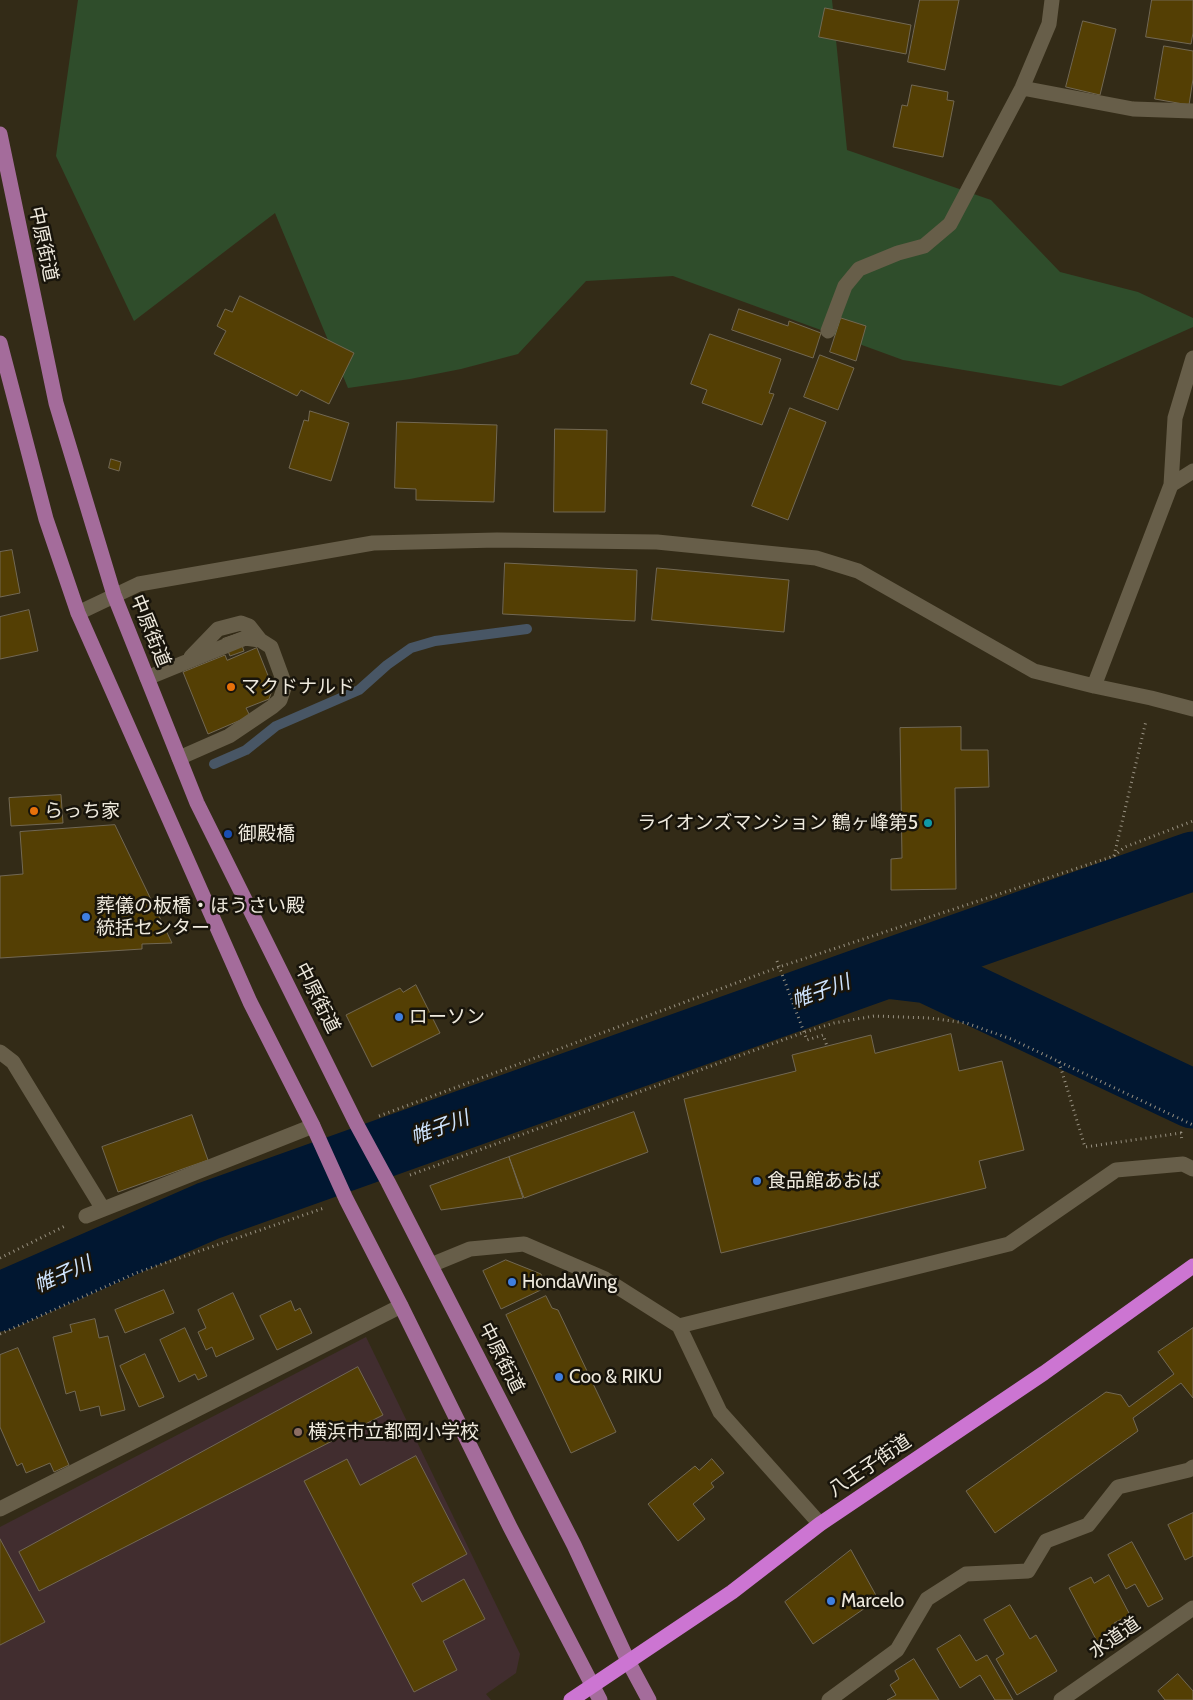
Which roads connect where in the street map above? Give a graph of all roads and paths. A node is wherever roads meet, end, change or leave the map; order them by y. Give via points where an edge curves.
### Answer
1 (1052, 0) edge
2 (1022, 88) junction
3 (1193, 111) edge
4 (0, 134) edge
5 (828, 330) dead end
6 (0, 342) edge
7 (1193, 358) edge
8 (1193, 471) edge
9 (1171, 485) junction
10 (114, 595) junction
11 (78, 613) junction
12 (147, 678) junction
13 (1094, 686) junction
14 (1151, 698) junction
15 (1193, 709) edge
16 (179, 758) junction
17 (1193, 821) edge
18 (1114, 856) junction
19 (777, 961) dead end
20 (779, 967) junction
21 (805, 1032) junction
22 (827, 1046) dead end
23 (0, 1052) edge
24 (1058, 1061) junction
25 (357, 1124) junction
26 (1193, 1125) edge
27 (313, 1126) junction
28 (1188, 1166) edge
29 (388, 1182) junction
30 (346, 1199) junction
31 (103, 1208) junction
32 (86, 1216) joint
33 (0, 1258) edge
34 (430, 1265) junction
35 (1193, 1266) edge
36 (401, 1306) junction
37 (678, 1326) junction
38 (0, 1334) edge
39 (1193, 1467) edge
40 (0, 1509) edge
41 (820, 1524) junction
42 (1193, 1608) edge
43 (628, 1661) junction
44 (593, 1685) junction
45 (571, 1700) edge
46 (600, 1700) edge
47 (649, 1700) edge
48 (830, 1700) edge
49 (1060, 1700) edge

1 - 2 street via 1049,24
2 - 3 street via 1133,109
2 - 5 street via 950,224 924,246 859,270 845,286
4 - 10 main road, 中原街道 via 56,403
6 - 11 main road via 46,520
7 - 9 street via 1175,418
8 - 9 street
9 - 13 street
10 - 11 street
10 - 12 main road, 中原街道
10 - 13 street via 140,584 373,543 497,540 657,542 816,558 858,570 1034,671
11 - 27 main road via 250,1002
12 - 16 main road, 中原街道
12 - 16 street via 245,638 260,640 271,647 285,685 280,700 229,736
13 - 14 street
14 - 15 street
14 - 18 path
16 - 25 main road, 中原街道 via 197,803
17 - 18 path via 1125,847
18 - 20 path
19 - 20 path
20 - 21 path
20 - 25 path
21 - 22 path via 808,1040 823,1035
21 - 24 path via 874,1016 930,1018 966,1023
21 - 29 path
23 - 31 street via 13,1062
24 - 26 path
24 - 28 path via 1085,1147 1181,1133
25 - 29 main road, 中原街道
27 - 30 main road
27 - 31 street
28 - 37 street via 1116,1170 1008,1244
29 - 34 main road, 中原街道
30 - 36 main road
30 - 38 path via 136,1273
31 - 32 street
32 - 33 path
34 - 37 street via 470,1249 524,1244 606,1279
34 - 43 main road, 中原街道 via 574,1545
35 - 41 highway, 八王子街道 via 1044,1373
36 - 40 street
36 - 44 main road via 510,1527
37 - 41 street via 720,1412
39 - 48 street via 1118,1487 1088,1525 1046,1541 1028,1571 966,1574 927,1599 897,1650
41 - 43 highway, 八王子街道 via 732,1592
42 - 49 street, 水道道
43 - 44 highway, 八王子街道
43 - 47 main road, 中原街道
44 - 45 highway, 八王子街道
44 - 46 main road

